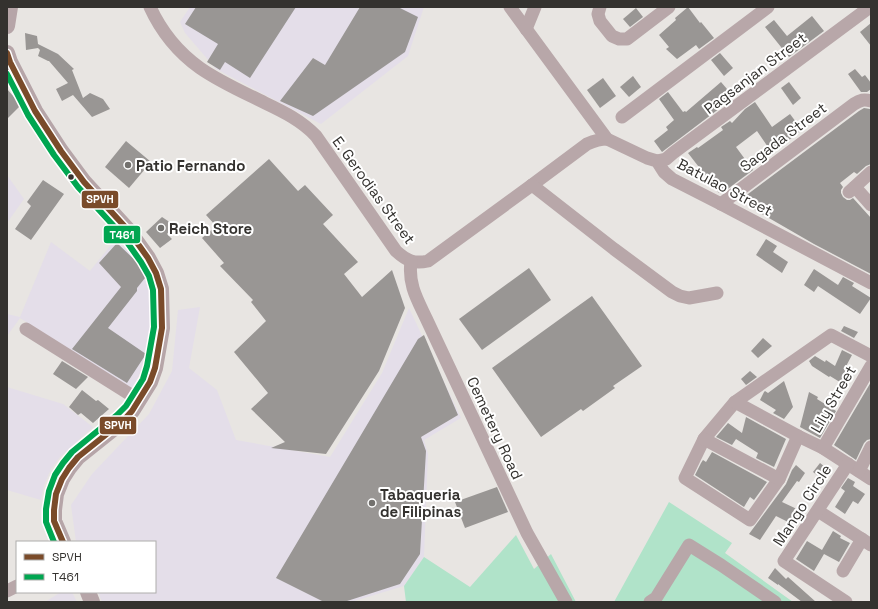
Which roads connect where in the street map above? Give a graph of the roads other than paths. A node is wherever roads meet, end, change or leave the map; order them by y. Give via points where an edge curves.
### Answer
1 (10, 7) edge
2 (150, 7) edge
3 (510, 7) edge
4 (535, 7) edge
5 (600, 7) edge
6 (669, 7) edge
7 (768, 7) edge
8 (870, 7) edge
9 (7, 26) edge
10 (526, 29) junction
11 (7, 53) edge
12 (868, 100) edge
13 (622, 117) dead end
14 (607, 140) junction
15 (657, 161) junction
16 (871, 172) edge
17 (532, 185) junction
18 (722, 204) junction
19 (871, 205) edge
20 (411, 262) junction
21 (871, 283) edge
22 (717, 293) dead end
23 (26, 329) dead end
24 (871, 356) edge
25 (871, 366) edge
26 (140, 400) junction
27 (735, 402) junction
28 (798, 436) junction
29 (704, 439) junction
30 (871, 447) edge
31 (823, 448) junction
32 (854, 467) junction
33 (779, 479) junction
34 (871, 479) edge
35 (818, 511) junction
36 (62, 541) edge
37 (866, 542) edge
38 (843, 571) dead end
39 (16, 586) edge
40 (7, 591) edge
41 (566, 602) edge
42 (650, 602) edge
43 (775, 602) edge
44 (846, 602) edge

1 - 9 main road
2 - 20 street, E. Gerodias Street via 173,43 200,68 286,113 308,128 396,251
3 - 10 street, Batulao Street
4 - 10 street
5 - 6 street via 600,21 612,36 620,39 626,39
7 - 13 street
8 - 15 street, Pagsanjan Street via 673,153
10 - 14 street, Batulao Street
11 - 26 main road via 26,96 61,151 84,182 128,230 156,273 161,289 162,328 155,368
12 - 18 street, Sagada Street via 854,104
14 - 15 street, Batulao Street
14 - 17 street, E. Gerodias Street via 594,140 587,144
15 - 18 street, Batulao Street via 672,179
16 - 19 street via 852,189
17 - 20 street, E. Gerodias Street via 428,261
17 - 22 street via 672,292 689,298
18 - 21 street, Batulao Street
20 - 41 street, Cemetery Road via 411,280 415,294 527,533
23 - 26 street
24 - 27 street via 831,335
25 - 31 street, Lily Street
26 - 36 main road via 123,421 78,457 62,479 56,494 54,510 54,521
27 - 28 street
27 - 29 street
28 - 31 street
28 - 33 street
29 - 33 street
29 - 33 street via 685,478 750,520
30 - 32 street, Mango Circle
31 - 32 street
32 - 34 street
32 - 35 street, Mango Circle
35 - 37 street
35 - 44 street, Mango Circle via 784,562
37 - 38 street
39 - 40 street
42 - 43 street via 656,598 689,545

